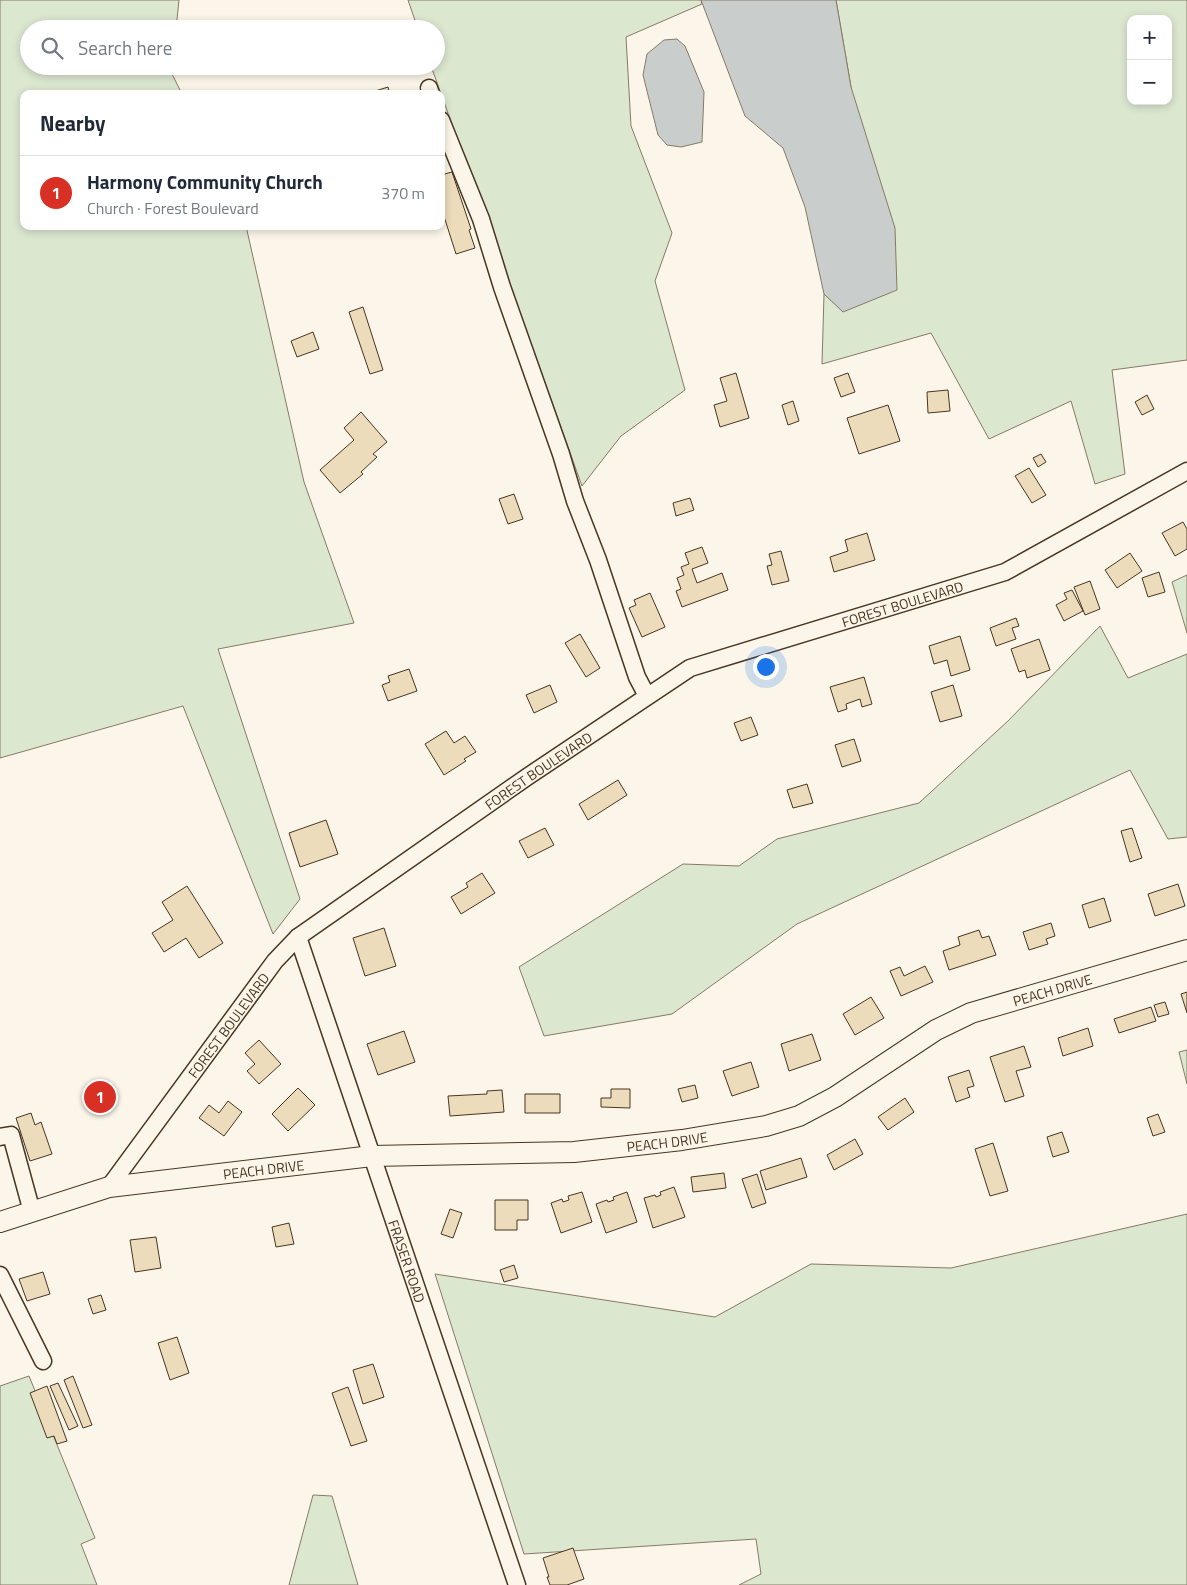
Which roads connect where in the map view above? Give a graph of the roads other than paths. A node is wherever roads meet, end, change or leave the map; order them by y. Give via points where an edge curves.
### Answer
1 (445, 130) edge
2 (1187, 471) edge
3 (647, 696) junction
4 (298, 937) junction
5 (1187, 950) edge
6 (0, 1137) edge
7 (372, 1156) junction
8 (109, 1187) junction
9 (32, 1212) junction
10 (0, 1222) edge
11 (0, 1275) edge
12 (43, 1361) dead end
13 (516, 1585) edge

1 - 3 street via 481,219 562,454 574,501 598,560 637,677
2 - 3 street, FOREST BOULEVARD via 1005,572 690,668
3 - 4 street, FOREST BOULEVARD
4 - 7 street, FRASER ROAD
4 - 8 street, FOREST BOULEVARD via 275,961
5 - 7 main road, PEACH DRIVE via 971,1013 936,1030 835,1097 799,1116 766,1126 682,1140 574,1152
6 - 9 street via 11,1135
7 - 8 main road, PEACH DRIVE
7 - 13 street, FRASER ROAD
8 - 9 main road
9 - 10 main road
11 - 12 street

